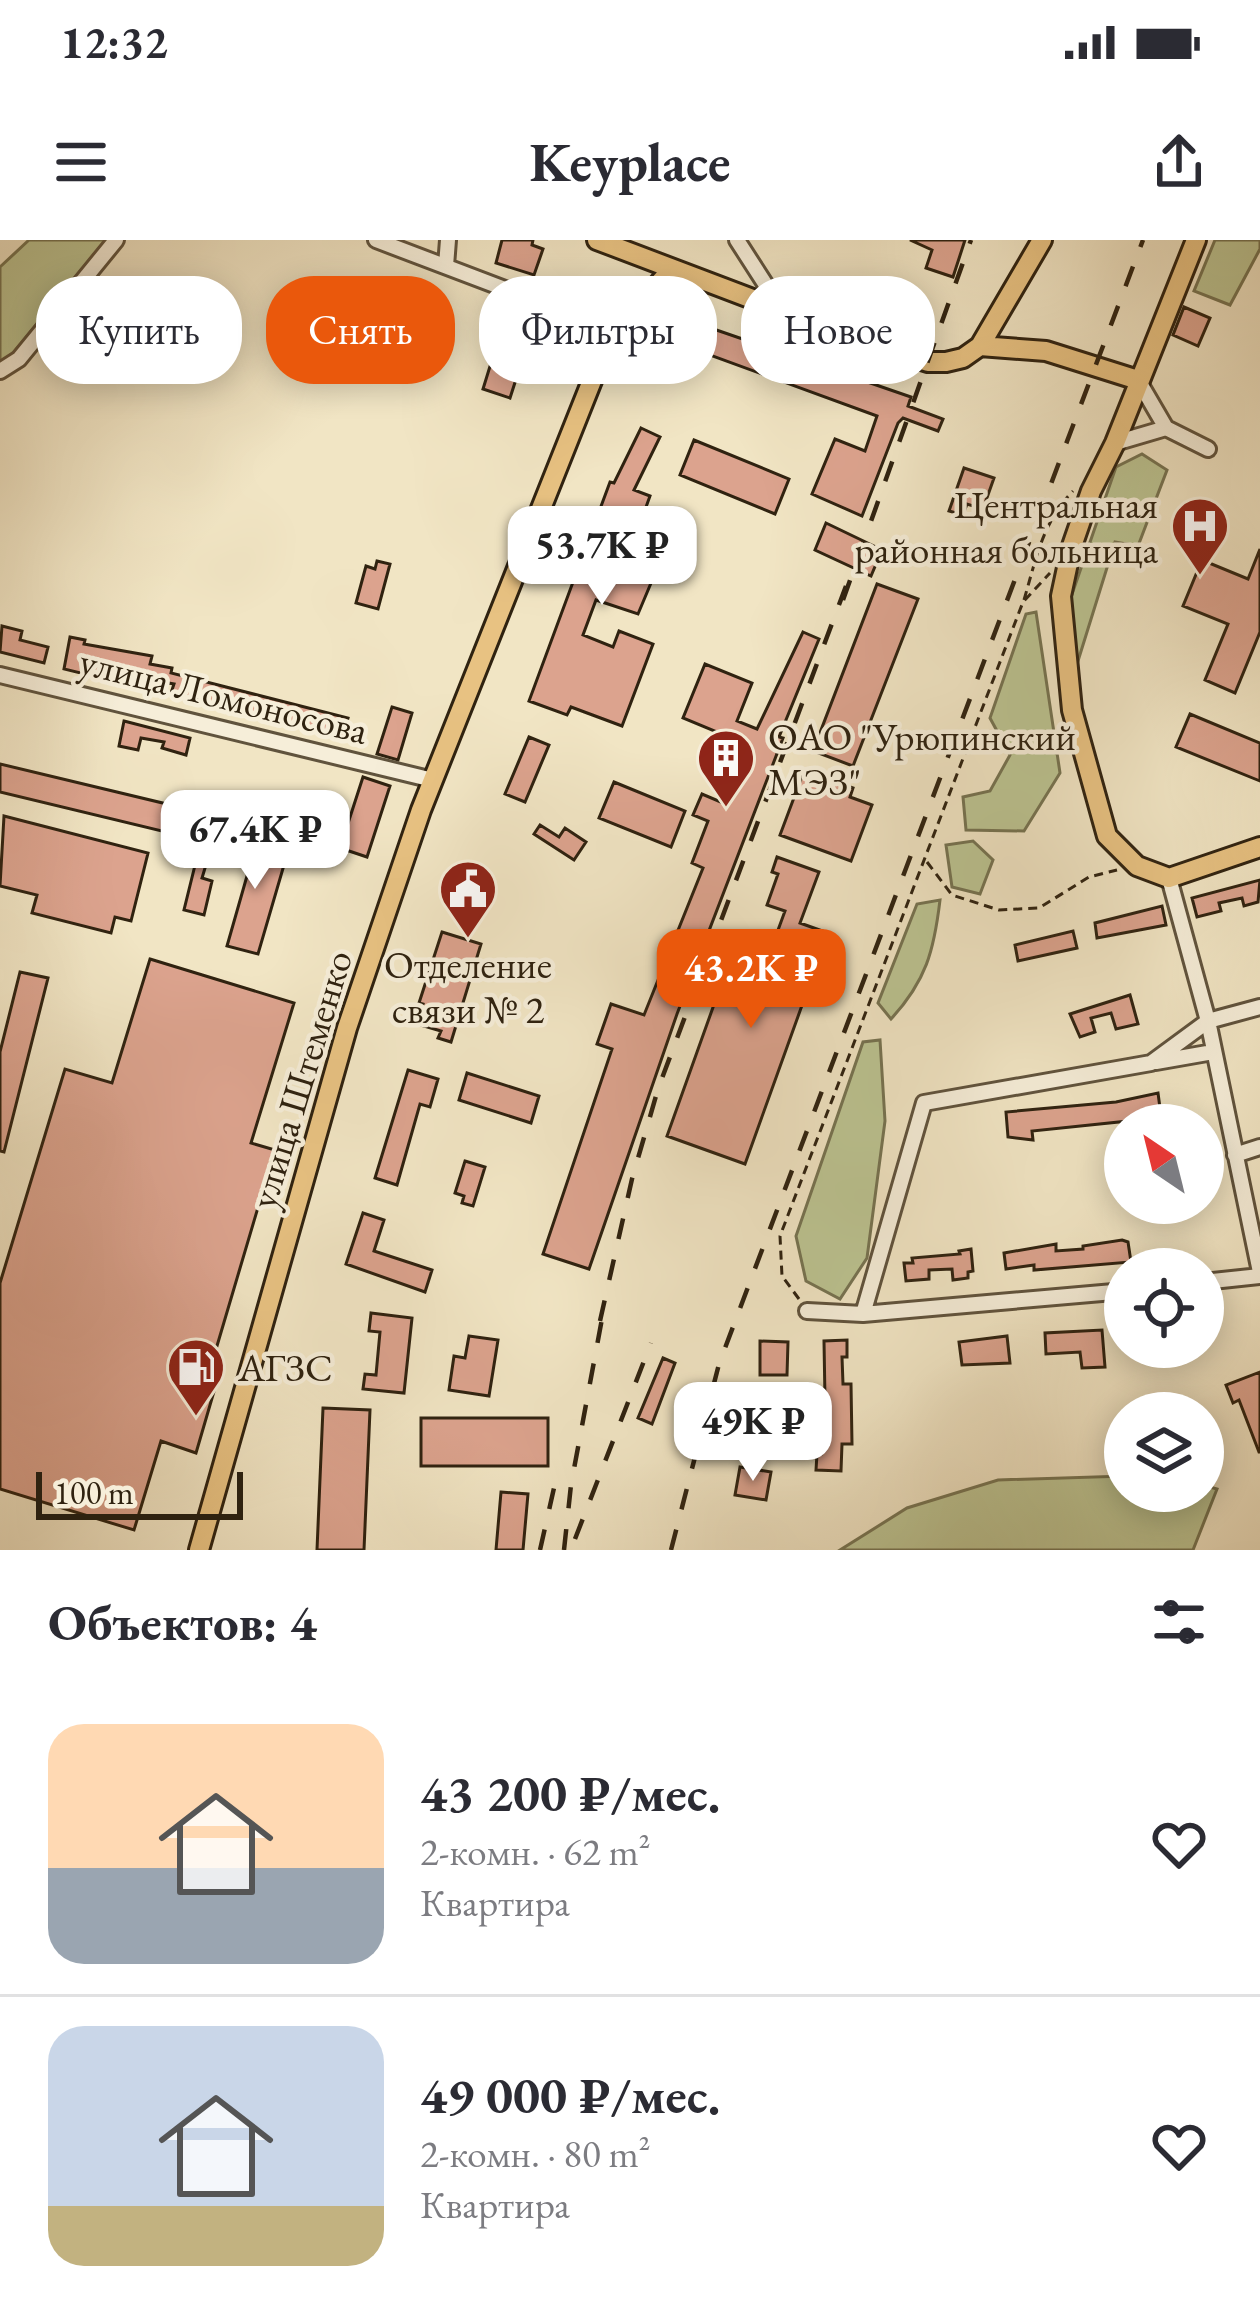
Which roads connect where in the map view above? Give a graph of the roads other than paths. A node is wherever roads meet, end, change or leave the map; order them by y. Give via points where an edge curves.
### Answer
1 (116, 240) edge
2 (376, 240) edge
3 (448, 240) edge
4 (597, 240) edge
5 (737, 240) edge
6 (1042, 240) edge
7 (1196, 240) edge
8 (446, 266) junction
9 (671, 270) junction
10 (666, 276) edge
11 (760, 276) edge
12 (479, 279) edge
13 (741, 294) edge
14 (980, 346) junction
15 (935, 361) edge
16 (0, 371) edge
17 (1138, 380) junction
18 (592, 384) edge
19 (1166, 428) junction
20 (1115, 443) junction
21 (1208, 449) dead end
22 (0, 675) edge
23 (433, 780) junction
24 (1260, 847) edge
25 (1169, 878) junction
26 (1260, 1007) edge
27 (1208, 1021) junction
28 (1213, 1052) junction
29 (1151, 1063) junction
30 (1260, 1147) edge
31 (1235, 1155) junction
32 (1260, 1274) edge
33 (1224, 1279) edge
34 (1104, 1293) edge
35 (807, 1310) road end
36 (863, 1314) junction
37 (199, 1550) edge

1 - 16 street via 20,359
2 - 8 street
3 - 8 street
4 - 9 main road
5 - 11 street
6 - 14 main road
7 - 17 main road
8 - 12 street
9 - 10 main road, улица Штеменко
9 - 13 main road
14 - 15 main road
14 - 17 main road via 1046,351
17 - 19 street
17 - 20 main road
18 - 23 main road, улица Штеменко
19 - 20 street
19 - 21 street
20 - 25 main road via 1071,549 1061,596 1072,710 1107,836 1137,866
22 - 23 street, улица Ломоносова
23 - 37 main road, улица Штеменко via 347,1028
24 - 25 main road
25 - 27 street
26 - 27 street
27 - 28 street
27 - 29 street
28 - 29 street
28 - 31 street
29 - 36 street via 924,1103
30 - 31 street
31 - 32 street
32 - 33 street
34 - 36 street
35 - 36 street

